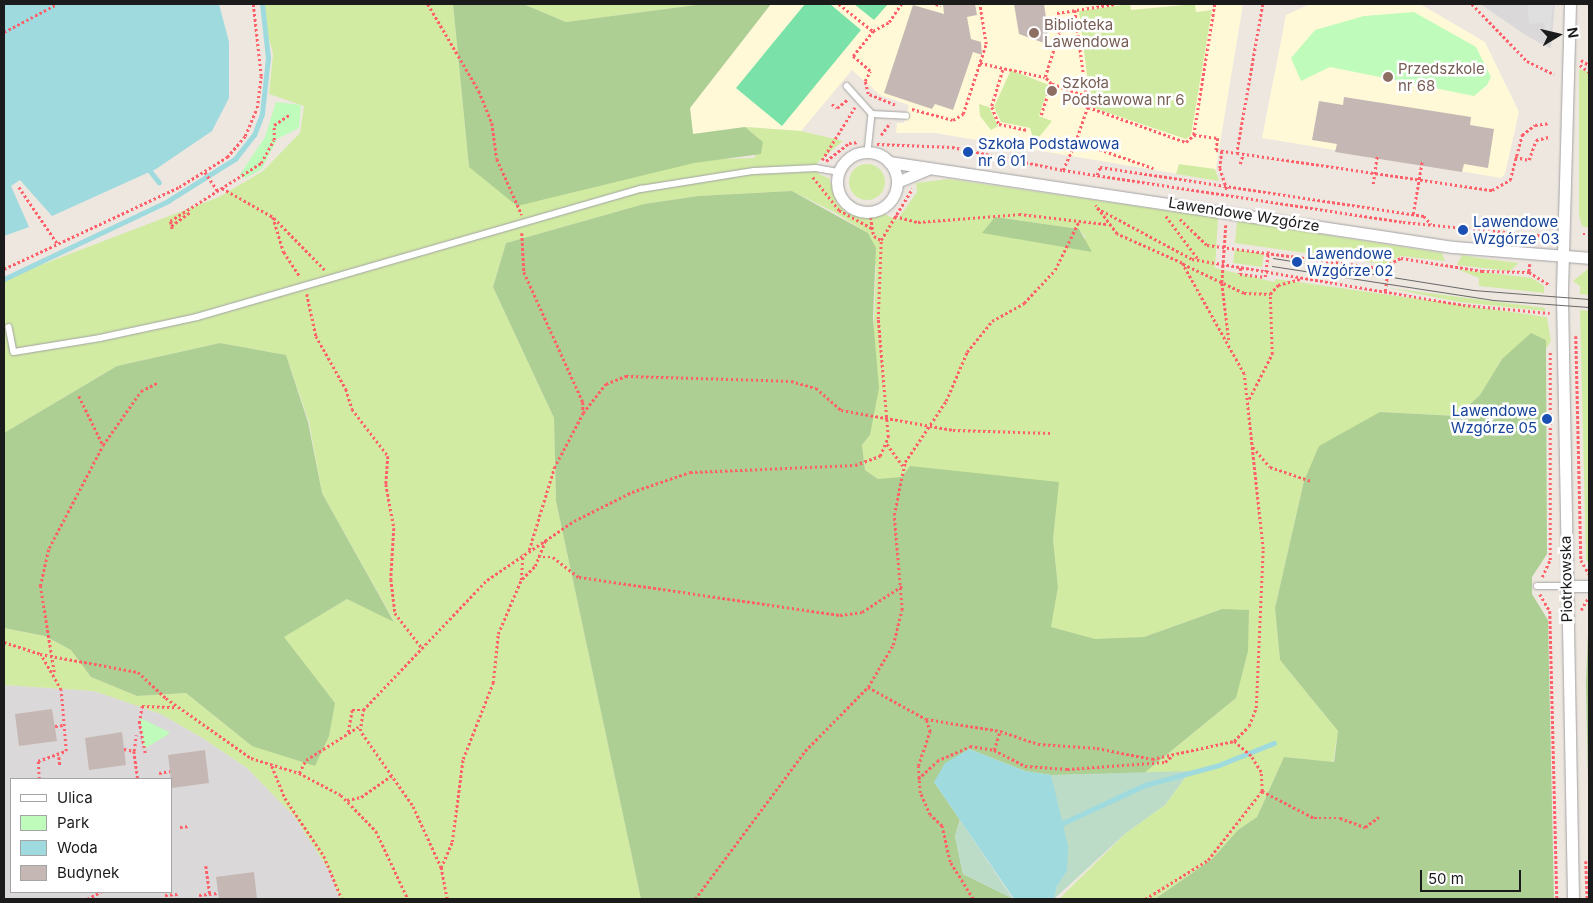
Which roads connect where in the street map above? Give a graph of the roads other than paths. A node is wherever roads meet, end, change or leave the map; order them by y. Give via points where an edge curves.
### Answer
1 (1570, 4) edge
2 (847, 86) dead end
3 (872, 114) junction
4 (906, 116) dead end
5 (865, 147) junction
6 (889, 162) junction
7 (927, 169) junction
8 (838, 172) junction
9 (897, 182) junction
10 (1562, 258) junction
11 (1589, 258) edge
12 (9, 327) dead end
13 (1537, 586) dead end
14 (1566, 586) junction
15 (1589, 586) edge
16 (1573, 899) edge

1 - 10 street
2 - 3 lane
3 - 4 lane
3 - 5 lane
5 - 6 street, Lawendowe Wzgórze
5 - 8 street via 850,157
6 - 7 street, Lawendowe Wzgórze
6 - 9 street
7 - 9 street, Lawendowe Wzgórze
7 - 10 street, Lawendowe Wzgórze via 977,172 1453,247
8 - 9 street via 843,201 870,212 889,202
8 - 12 lane via 816,168 681,181 522,222 150,328 14,352
10 - 11 street, Lawendowe Wzgórze
10 - 14 street, Piotrkowska
13 - 14 lane
14 - 15 street
14 - 16 street, Piotrkowska

